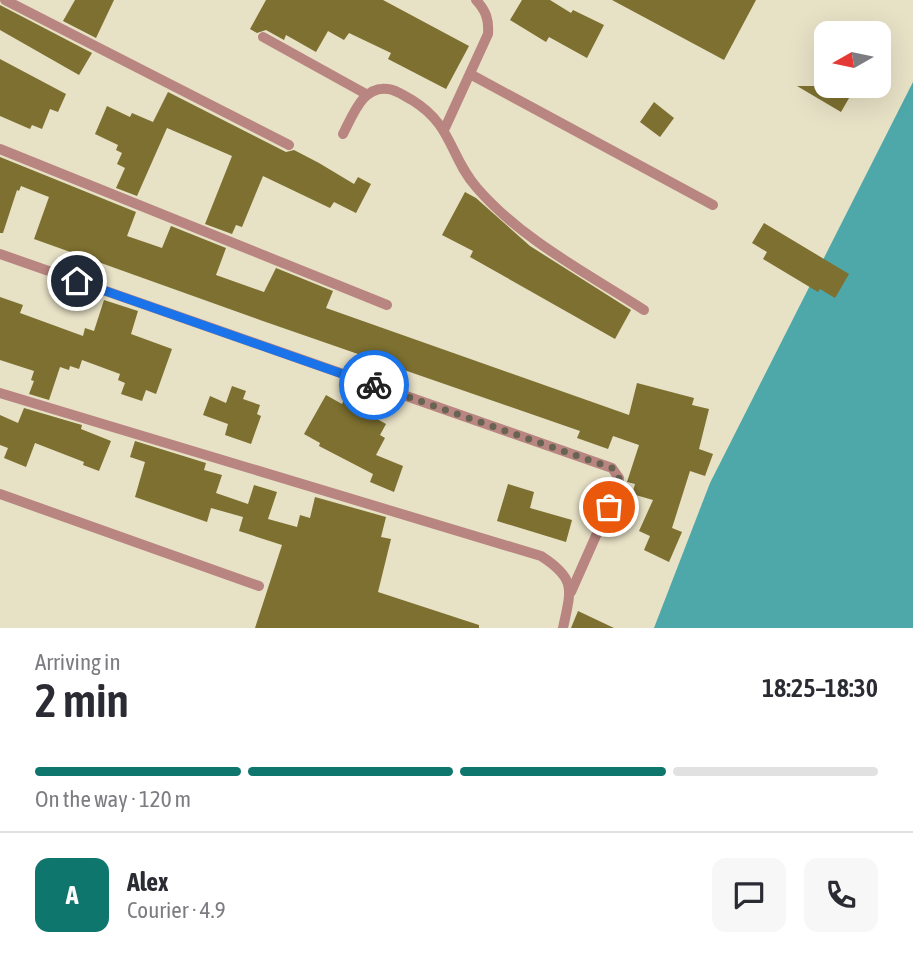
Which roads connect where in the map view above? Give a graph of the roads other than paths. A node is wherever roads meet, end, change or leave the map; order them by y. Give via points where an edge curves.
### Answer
1 (5, 0) edge
2 (475, 0) edge
3 (263, 37) dead end
4 (470, 74) junction
5 (366, 94) junction
6 (445, 128) junction
7 (343, 134) dead end
8 (289, 145) dead end
9 (0, 149) edge
10 (713, 205) dead end
11 (0, 254) edge
12 (387, 305) dead end
13 (644, 310) dead end
14 (0, 393) edge
15 (0, 494) edge
16 (259, 586) dead end
17 (571, 592) junction
18 (563, 628) edge

1 - 8 lane
2 - 4 lane via 489,21
3 - 5 lane
4 - 6 lane
4 - 10 lane
5 - 6 lane via 377,88 396,91 424,107
5 - 7 lane
6 - 13 lane via 474,185 497,210
9 - 12 lane
11 - 17 lane via 612,468 618,486
14 - 17 lane via 541,556 558,567
15 - 16 lane
17 - 18 lane

